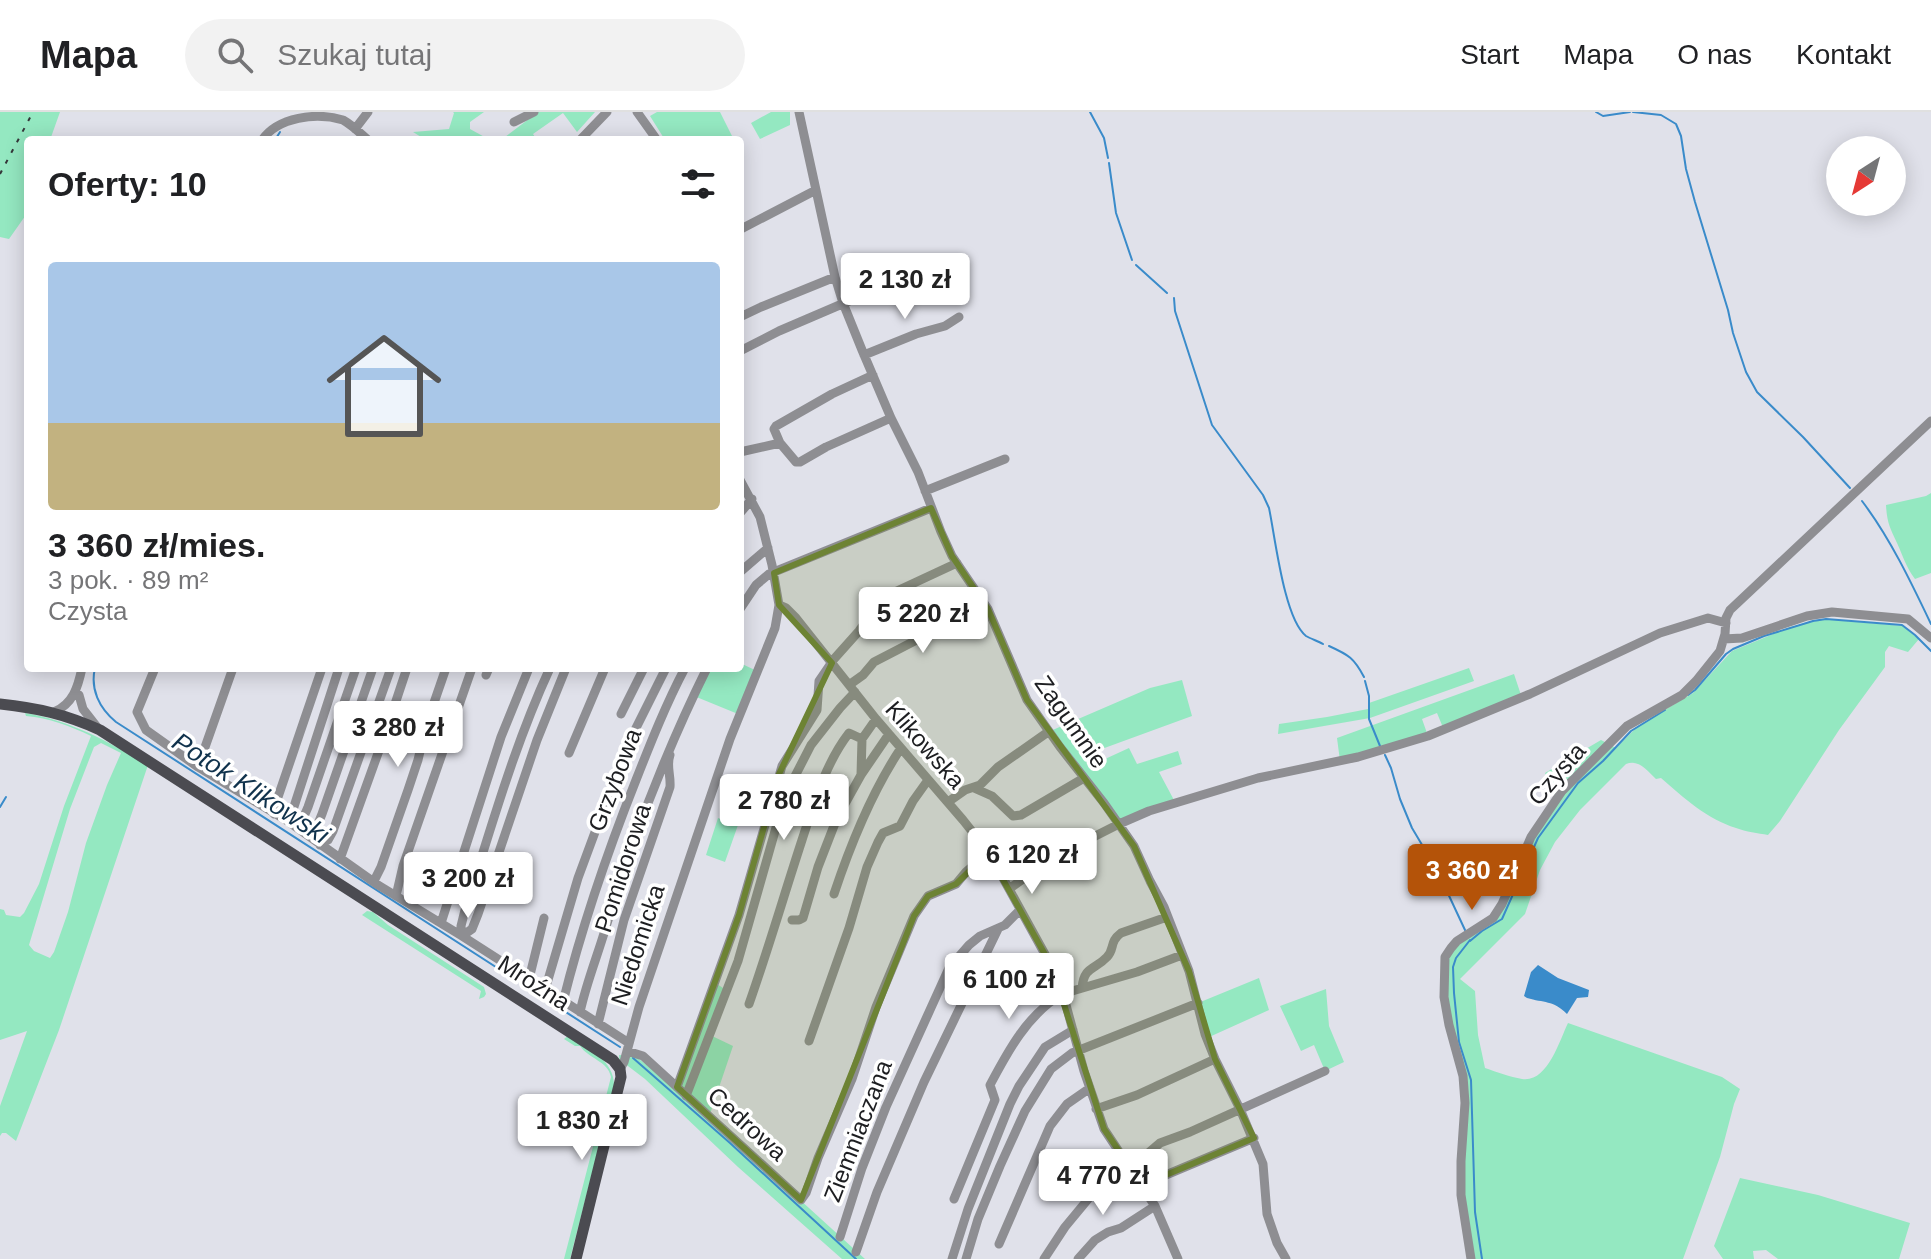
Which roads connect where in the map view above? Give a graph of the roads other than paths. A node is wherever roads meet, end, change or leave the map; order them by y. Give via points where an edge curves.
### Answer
1 (368, 112) edge
2 (534, 112) edge
3 (607, 112) edge
4 (799, 112) edge
5 (641, 113) edge
6 (514, 122) dead end
7 (265, 136) edge
8 (361, 136) edge
9 (584, 136) edge
10 (655, 136) edge
11 (816, 190) junction
12 (744, 227) edge
13 (933, 265) dead end
14 (835, 277) junction
15 (843, 303) junction
16 (744, 315) edge
17 (959, 317) dead end
18 (744, 349) edge
19 (864, 355) junction
20 (873, 375) junction
21 (891, 418) junction
22 (1931, 421) edge
23 (780, 443) junction
24 (744, 451) edge
25 (1005, 459) dead end
26 (744, 486) edge
27 (925, 491) junction
28 (752, 499) junction
29 (744, 508) edge
30 (931, 508) junction
31 (768, 548) junction
32 (957, 563) junction
33 (744, 569) edge
34 (774, 573) junction
35 (744, 604) edge
36 (779, 605) junction
37 (989, 612) junction
38 (1726, 623) junction
39 (1931, 638) edge
40 (1724, 639) junction
41 (832, 663) junction
42 (81, 672) edge
43 (153, 672) edge
44 (232, 672) edge
45 (321, 672) edge
46 (338, 672) edge
47 (355, 672) edge
48 (372, 672) edge
49 (390, 672) edge
50 (406, 672) edge
51 (445, 672) edge
52 (471, 672) edge
53 (527, 672) edge
54 (548, 672) edge
55 (564, 672) edge
56 (603, 672) edge
57 (642, 672) edge
58 (664, 672) edge
59 (683, 672) edge
60 (705, 672) edge
61 (852, 689) junction
62 (78, 692) junction
63 (0, 704) edge
64 (69, 710) junction
65 (621, 714) dead end
66 (876, 719) junction
67 (679, 726) junction
68 (100, 730) junction
69 (1048, 732) junction
70 (889, 734) junction
71 (862, 739) junction
72 (901, 748) junction
73 (569, 753) dead end
74 (198, 767) junction
75 (861, 775) junction
76 (1084, 778) junction
77 (928, 780) junction
78 (974, 788) junction
79 (948, 802) junction
80 (274, 814) junction
81 (1119, 824) junction
82 (293, 825) junction
83 (310, 837) junction
84 (320, 845) junction
85 (988, 853) junction
86 (340, 859) junction
87 (374, 881) junction
88 (1009, 889) junction
89 (834, 894) dead end
90 (396, 896) junction
91 (1020, 910) junction
92 (1167, 917) junction
93 (544, 918) dead end
94 (792, 920) dead end
95 (441, 923) junction
96 (998, 929) junction
97 (462, 936) junction
98 (1182, 955) junction
99 (529, 979) junction
100 (1082, 988) junction
101 (545, 990) junction
102 (1062, 994) junction
103 (563, 1002) junction
104 (1198, 1003) junction
105 (749, 1004) dead end
106 (580, 1012) junction
107 (598, 1024) junction
108 (1073, 1030) junction
109 (809, 1041) dead end
110 (628, 1047) junction
111 (1079, 1051) junction
112 (1215, 1059) junction
113 (620, 1069) junction
114 (1325, 1071) dead end
115 (677, 1087) junction
116 (1090, 1088) junction
117 (686, 1096) junction
118 (1096, 1109) junction
119 (1240, 1109) junction
120 (1254, 1138) junction
121 (1130, 1166) junction
122 (1142, 1185) junction
123 (954, 1199) dead end
124 (1155, 1206) junction
125 (840, 1237) dead end
126 (999, 1244) dead end
127 (856, 1252) dead end
128 (576, 1259) edge
129 (952, 1259) edge
130 (966, 1259) edge
131 (1044, 1259) edge
132 (1078, 1259) edge
133 (1178, 1259) edge
134 (1286, 1259) edge
135 (1471, 1259) edge

1 - 8 street
2 - 6 street
3 - 9 street
4 - 11 street, Zagumnie
5 - 10 street
7 - 8 street via 281,122 313,115 341,119
11 - 12 street
11 - 14 street, Zagumnie
13 - 15 street
14 - 15 street, Zagumnie
14 - 16 street
15 - 18 street
15 - 19 street, Zagumnie
17 - 19 street
19 - 20 street, Zagumnie
20 - 21 street, Zagumnie
20 - 23 street via 776,426
21 - 23 street via 800,462
21 - 27 street, Zagumnie
22 - 38 street, Czysta via 1730,610
23 - 24 street
25 - 27 street
26 - 28 street
27 - 30 street, Zagumnie
28 - 29 street
28 - 31 street
30 - 32 street, Zagumnie
30 - 34 street
31 - 33 street
31 - 34 street
32 - 37 street, Zagumnie
32 - 41 street via 884,597
34 - 35 street via 764,577
34 - 36 street
36 - 41 street, Klikowska
36 - 110 street, Niedomicka
37 - 61 street via 932,632 874,662
37 - 69 street, Zagumnie via 1027,700
38 - 40 street, Czysta
38 - 81 street via 1708,618 1660,633 1428,736 1258,778
39 - 40 street via 1908,619 1832,612
40 - 135 street, Czysta via 1682,695 1627,726 1562,791 1531,837 1493,918 1457,941 1445,957 1444,997 1463,1076 1461,1195
41 - 61 street, Klikowska
41 - 115 street via 819,681 817,710 782,766 739,915
42 - 62 street
43 - 74 street, Cedrowa via 137,712 141,724
44 - 74 street
45 - 80 street
46 - 82 street
47 - 82 street via 308,807 302,821
48 - 83 street
49 - 84 street via 333,831
50 - 86 street
51 - 87 street
52 - 90 street
53 - 95 street
54 - 97 street via 506,779 465,910
55 - 97 street via 478,914
56 - 73 street
57 - 65 street
58 - 101 street via 608,797
59 - 103 street, Grzybowa via 612,840
60 - 67 street, Pomidorowa
61 - 66 street, Klikowska
61 - 117 street via 811,745 788,790 738,961
62 - 64 street via 76,707
62 - 68 street via 83,709
63 - 64 main road, Mroźna
64 - 68 main road, Mroźna
66 - 70 street, Klikowska
66 - 71 street
67 - 106 street, Pomidorowa via 619,882
67 - 107 street, Pomidorowa via 668,761 670,787 624,920
68 - 113 main road, Mroźna
69 - 76 street, Zagumnie
69 - 78 street
70 - 72 street, Klikowska
70 - 75 street
71 - 75 street
71 - 105 street via 849,733 825,775
72 - 77 street, Klikowska
72 - 89 street via 855,833
74 - 80 street, Cedrowa
75 - 94 street via 837,818 803,918
76 - 78 street via 1017,816
76 - 81 street, Zagumnie
77 - 79 street, Klikowska
77 - 109 street via 900,826 883,833 878,842
78 - 79 street
79 - 85 street, Klikowska
80 - 82 street, Cedrowa
81 - 88 street via 1040,864
81 - 92 street, Zagumnie
82 - 83 street, Cedrowa
83 - 84 street, Cedrowa
84 - 86 street, Cedrowa
85 - 88 street, Klikowska
85 - 117 street, Cedrowa via 956,884 928,896 914,916 801,1200
86 - 87 street, Cedrowa
87 - 90 street, Cedrowa
88 - 91 street, Klikowska
90 - 95 street, Cedrowa
91 - 96 street, Ziemniaczana
91 - 102 street, Klikowska
92 - 98 street, Zagumnie
92 - 100 street via 1114,938 1110,954 1086,972
93 - 99 street
95 - 97 street, Cedrowa
96 - 125 street, Ziemniaczana via 980,936 949,968 886,1107
96 - 127 street, Ziemniaczana via 924,1082
97 - 99 street, Cedrowa
98 - 100 street
98 - 104 street, Zagumnie
99 - 101 street, Cedrowa
100 - 102 street
101 - 103 street, Cedrowa
102 - 108 street, Klikowska
102 - 123 street via 1028,1022 1006,1054 990,1085 995,1100
103 - 106 street, Cedrowa
104 - 111 street
104 - 112 street, Zagumnie
106 - 107 street, Cedrowa
107 - 110 street, Cedrowa
108 - 111 street, Klikowska
108 - 129 street via 1045,1047 1019,1086
110 - 113 street, Niedomicka
110 - 115 street, Cedrowa
111 - 116 street, Klikowska
111 - 130 street via 1051,1069 1025,1111
112 - 118 street
112 - 119 street, Zagumnie
113 - 128 main road, Niedomicka
114 - 119 street
115 - 117 street, Cedrowa
116 - 118 street, Klikowska
116 - 126 street via 1067,1104 1050,1126
118 - 121 street, Klikowska
119 - 120 street, Zagumnie
119 - 121 street via 1160,1143
120 - 122 street
120 - 134 street, Zagumnie via 1263,1164 1267,1214
121 - 122 street, Klikowska
121 - 131 street via 1094,1192
122 - 124 street, Klikowska
124 - 132 street via 1095,1240
124 - 133 street, Klikowska

